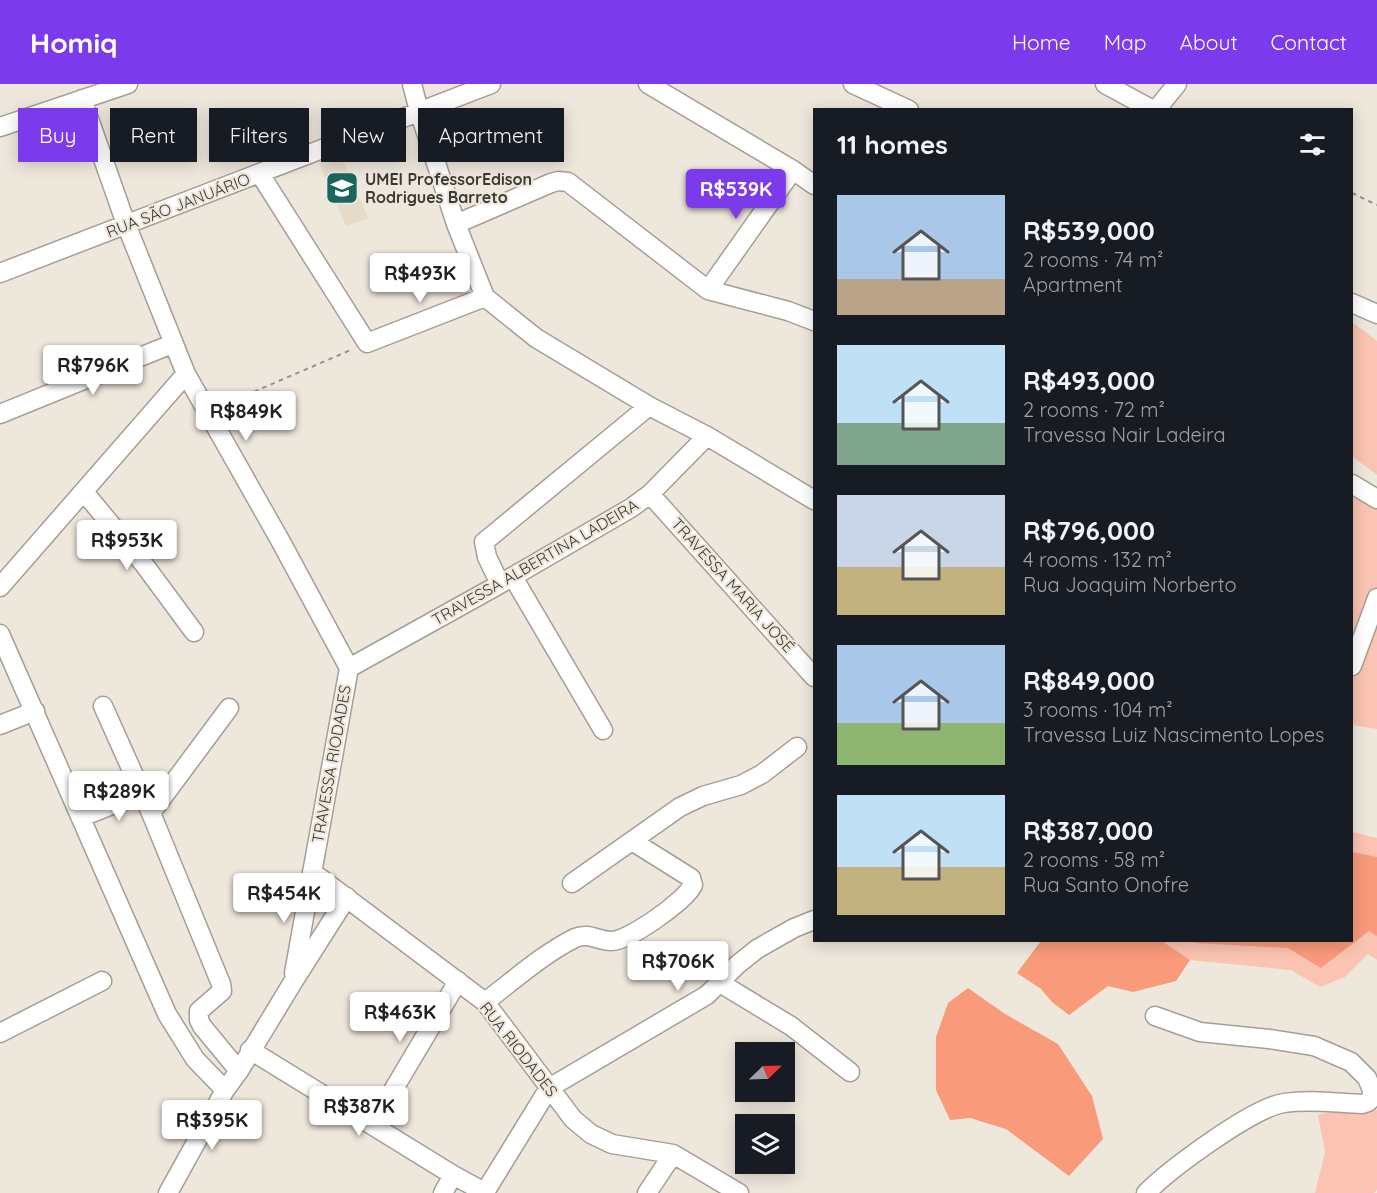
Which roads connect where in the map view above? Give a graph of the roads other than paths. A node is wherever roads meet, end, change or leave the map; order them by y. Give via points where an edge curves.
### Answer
1 (128, 84) edge
2 (412, 84) edge
3 (491, 84) edge
4 (648, 84) edge
5 (853, 84) edge
6 (1105, 84) edge
7 (1177, 84) edge
8 (82, 99) junction
9 (418, 108) edge
10 (427, 108) edge
11 (905, 108) edge
12 (1151, 108) edge
13 (1157, 108) edge
14 (418, 111) edge
15 (0, 127) edge
16 (436, 162) edge
17 (794, 170) junction
18 (260, 174) junction
19 (813, 184) edge
20 (126, 224) junction
21 (456, 224) junction
22 (0, 273) edge
23 (708, 290) junction
24 (485, 297) junction
25 (1353, 303) edge
26 (1377, 314) edge
27 (813, 321) edge
28 (172, 344) junction
29 (186, 374) junction
30 (649, 406) junction
31 (0, 414) edge
32 (707, 436) junction
33 (1353, 485) edge
34 (84, 492) junction
35 (651, 494) junction
36 (813, 499) edge
37 (1377, 499) edge
38 (507, 581) junction
39 (0, 588) edge
40 (1377, 598) edge
41 (194, 633) dead end
42 (0, 634) edge
43 (1353, 663) edge
44 (349, 668) junction
45 (813, 676) edge
46 (103, 706) dead end
47 (228, 708) dead end
48 (35, 711) junction
49 (0, 725) edge
50 (603, 730) dead end
51 (797, 747) dead end
52 (142, 793) junction
53 (151, 813) junction
54 (82, 818) junction
55 (632, 841) junction
56 (312, 872) junction
57 (573, 883) dead end
58 (347, 897) junction
59 (813, 920) edge
60 (102, 981) dead end
61 (458, 981) junction
62 (292, 982) junction
63 (720, 983) junction
64 (485, 1002) junction
65 (1155, 1016) dead end
66 (0, 1033) edge
67 (250, 1050) junction
68 (239, 1071) junction
69 (850, 1072) dead end
70 (549, 1088) junction
71 (225, 1090) junction
72 (373, 1124) junction
73 (672, 1154) junction
74 (453, 1175) junction
75 (175, 1189) edge
76 (443, 1193) edge
77 (486, 1193) edge
78 (647, 1193) edge
79 (739, 1193) edge
80 (1146, 1193) edge

1 - 8 street
2 - 9 street
3 - 10 street, RUA SÃO JANUÁRIO
4 - 17 street
5 - 11 street
6 - 12 street
7 - 13 street
8 - 15 street
8 - 20 street
14 - 18 street, RUA SÃO JANUÁRIO
16 - 21 street
17 - 19 street
17 - 23 street
18 - 20 street, RUA SÃO JANUÁRIO
18 - 24 street via 367,343
20 - 22 street, RUA SÃO JANUÁRIO
20 - 28 street
21 - 23 street via 551,183 568,182
21 - 24 street
23 - 27 street
24 - 30 street via 536,338
25 - 26 street
28 - 29 street
28 - 31 street
29 - 34 street
29 - 44 street
30 - 32 street
30 - 38 street via 484,542 487,557
32 - 35 street, TRAVESSA ALBERTINA LADEIRA
32 - 36 street
33 - 37 street
34 - 39 street
34 - 41 street
35 - 38 street, TRAVESSA ALBERTINA LADEIRA
35 - 45 street, TRAVESSA MARIA JOSÉ
38 - 44 street, TRAVESSA ALBERTINA LADEIRA
38 - 50 street
40 - 43 street
42 - 48 street
44 - 56 street, TRAVESSA RIODADES
46 - 52 street
47 - 53 street
48 - 49 street
48 - 54 street
51 - 55 street via 762,774 680,807
52 - 53 street
52 - 54 street
53 - 68 street via 222,987 220,994 200,1011 199,1020
54 - 71 street via 167,1014 195,1059
55 - 57 street
55 - 64 street via 691,878 690,892 654,920 620,939 575,939
56 - 58 street, RUA RIODADES
56 - 62 street, TRAVESSA RIODADES
58 - 61 street, RUA RIODADES
58 - 62 street
59 - 63 street via 757,949
60 - 66 street
61 - 64 street, RUA RIODADES
61 - 72 street
62 - 67 street, TRAVESSA RIODADES
63 - 69 street via 791,1026
63 - 70 street via 697,1001
64 - 70 street, RUA RIODADES
65 - 80 street via 1200,1032 1314,1046 1351,1062 1367,1078 1372,1098 1362,1104 1311,1101 1267,1108 1201,1148
67 - 68 street, TRAVESSA RIODADES
67 - 72 street
68 - 71 street, TRAVESSA RIODADES
70 - 73 street, RUA RIODADES via 573,1119 591,1134 612,1144
70 - 77 street
71 - 75 street, TRAVESSA RIODADES
72 - 74 street
73 - 78 street
73 - 79 street, RUA RIODADES
74 - 76 street
74 - 77 street

